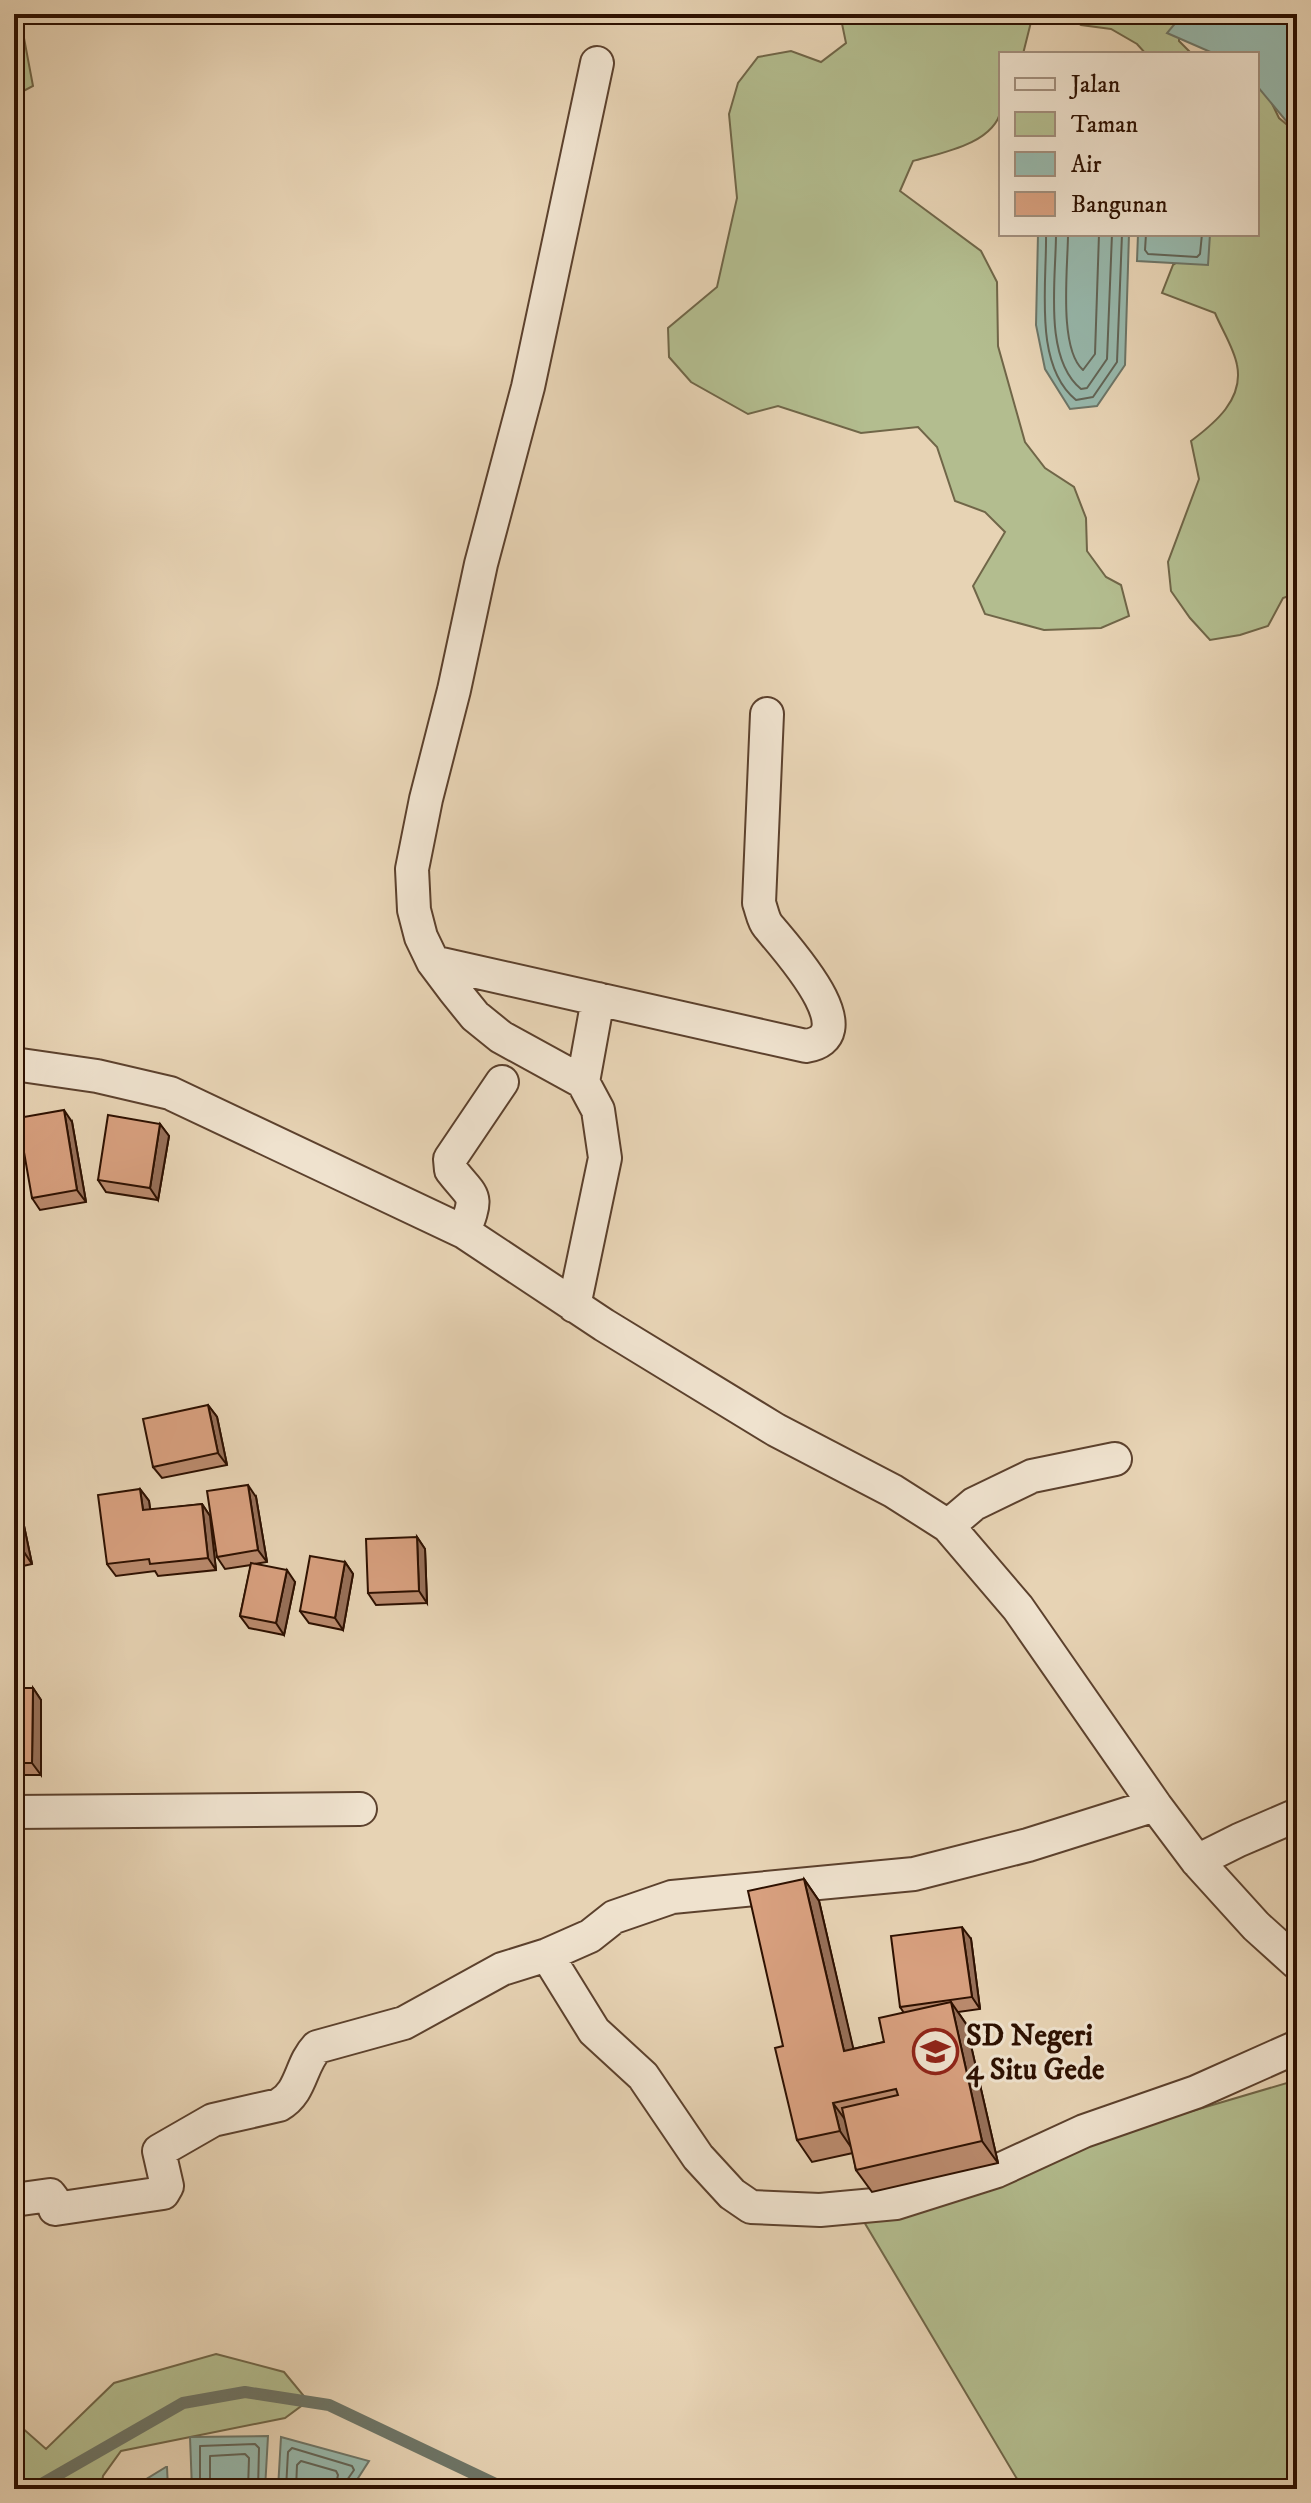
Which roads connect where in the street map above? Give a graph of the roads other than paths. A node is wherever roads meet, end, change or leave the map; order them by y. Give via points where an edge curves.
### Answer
1 (597, 63) dead end
2 (767, 714) dead end
3 (433, 962) junction
4 (598, 999) junction
5 (14, 1064) edge
6 (502, 1082) dead end
7 (583, 1082) junction
8 (464, 1232) junction
9 (574, 1306) junction
10 (1115, 1459) dead end
11 (948, 1526) junction
12 (1155, 1805) junction
13 (360, 1809) dead end
14 (14, 1812) edge
15 (1297, 1815) edge
16 (1197, 1861) junction
17 (547, 1955) junction
18 (1297, 1963) edge
19 (1297, 2047) edge
20 (14, 2200) edge

1 - 3 street via 528,387 481,564 412,869 414,910
2 - 4 street via 759,903 766,923 796,958 828,1012 823,1040 806,1046
3 - 4 street
3 - 7 street via 475,1016 501,1037
4 - 7 street
5 - 8 street via 170,1093
6 - 8 street via 450,1159 451,1170 473,1198
7 - 9 street via 598,1110 605,1158
8 - 9 street
9 - 11 street via 776,1430
10 - 11 street via 1032,1476 974,1504
11 - 12 street via 1018,1608
12 - 16 street
12 - 17 street via 914,1874 672,1897 614,1917 590,1936
13 - 14 street
15 - 16 street
16 - 18 street
17 - 19 street via 594,2031 643,2076 698,2157 751,2207 820,2210 896,2203 997,2171
17 - 20 street via 502,1969 404,2023 317,2047 287,2100 213,2120 159,2151 167,2186 163,2193 55,2209 50,2195

